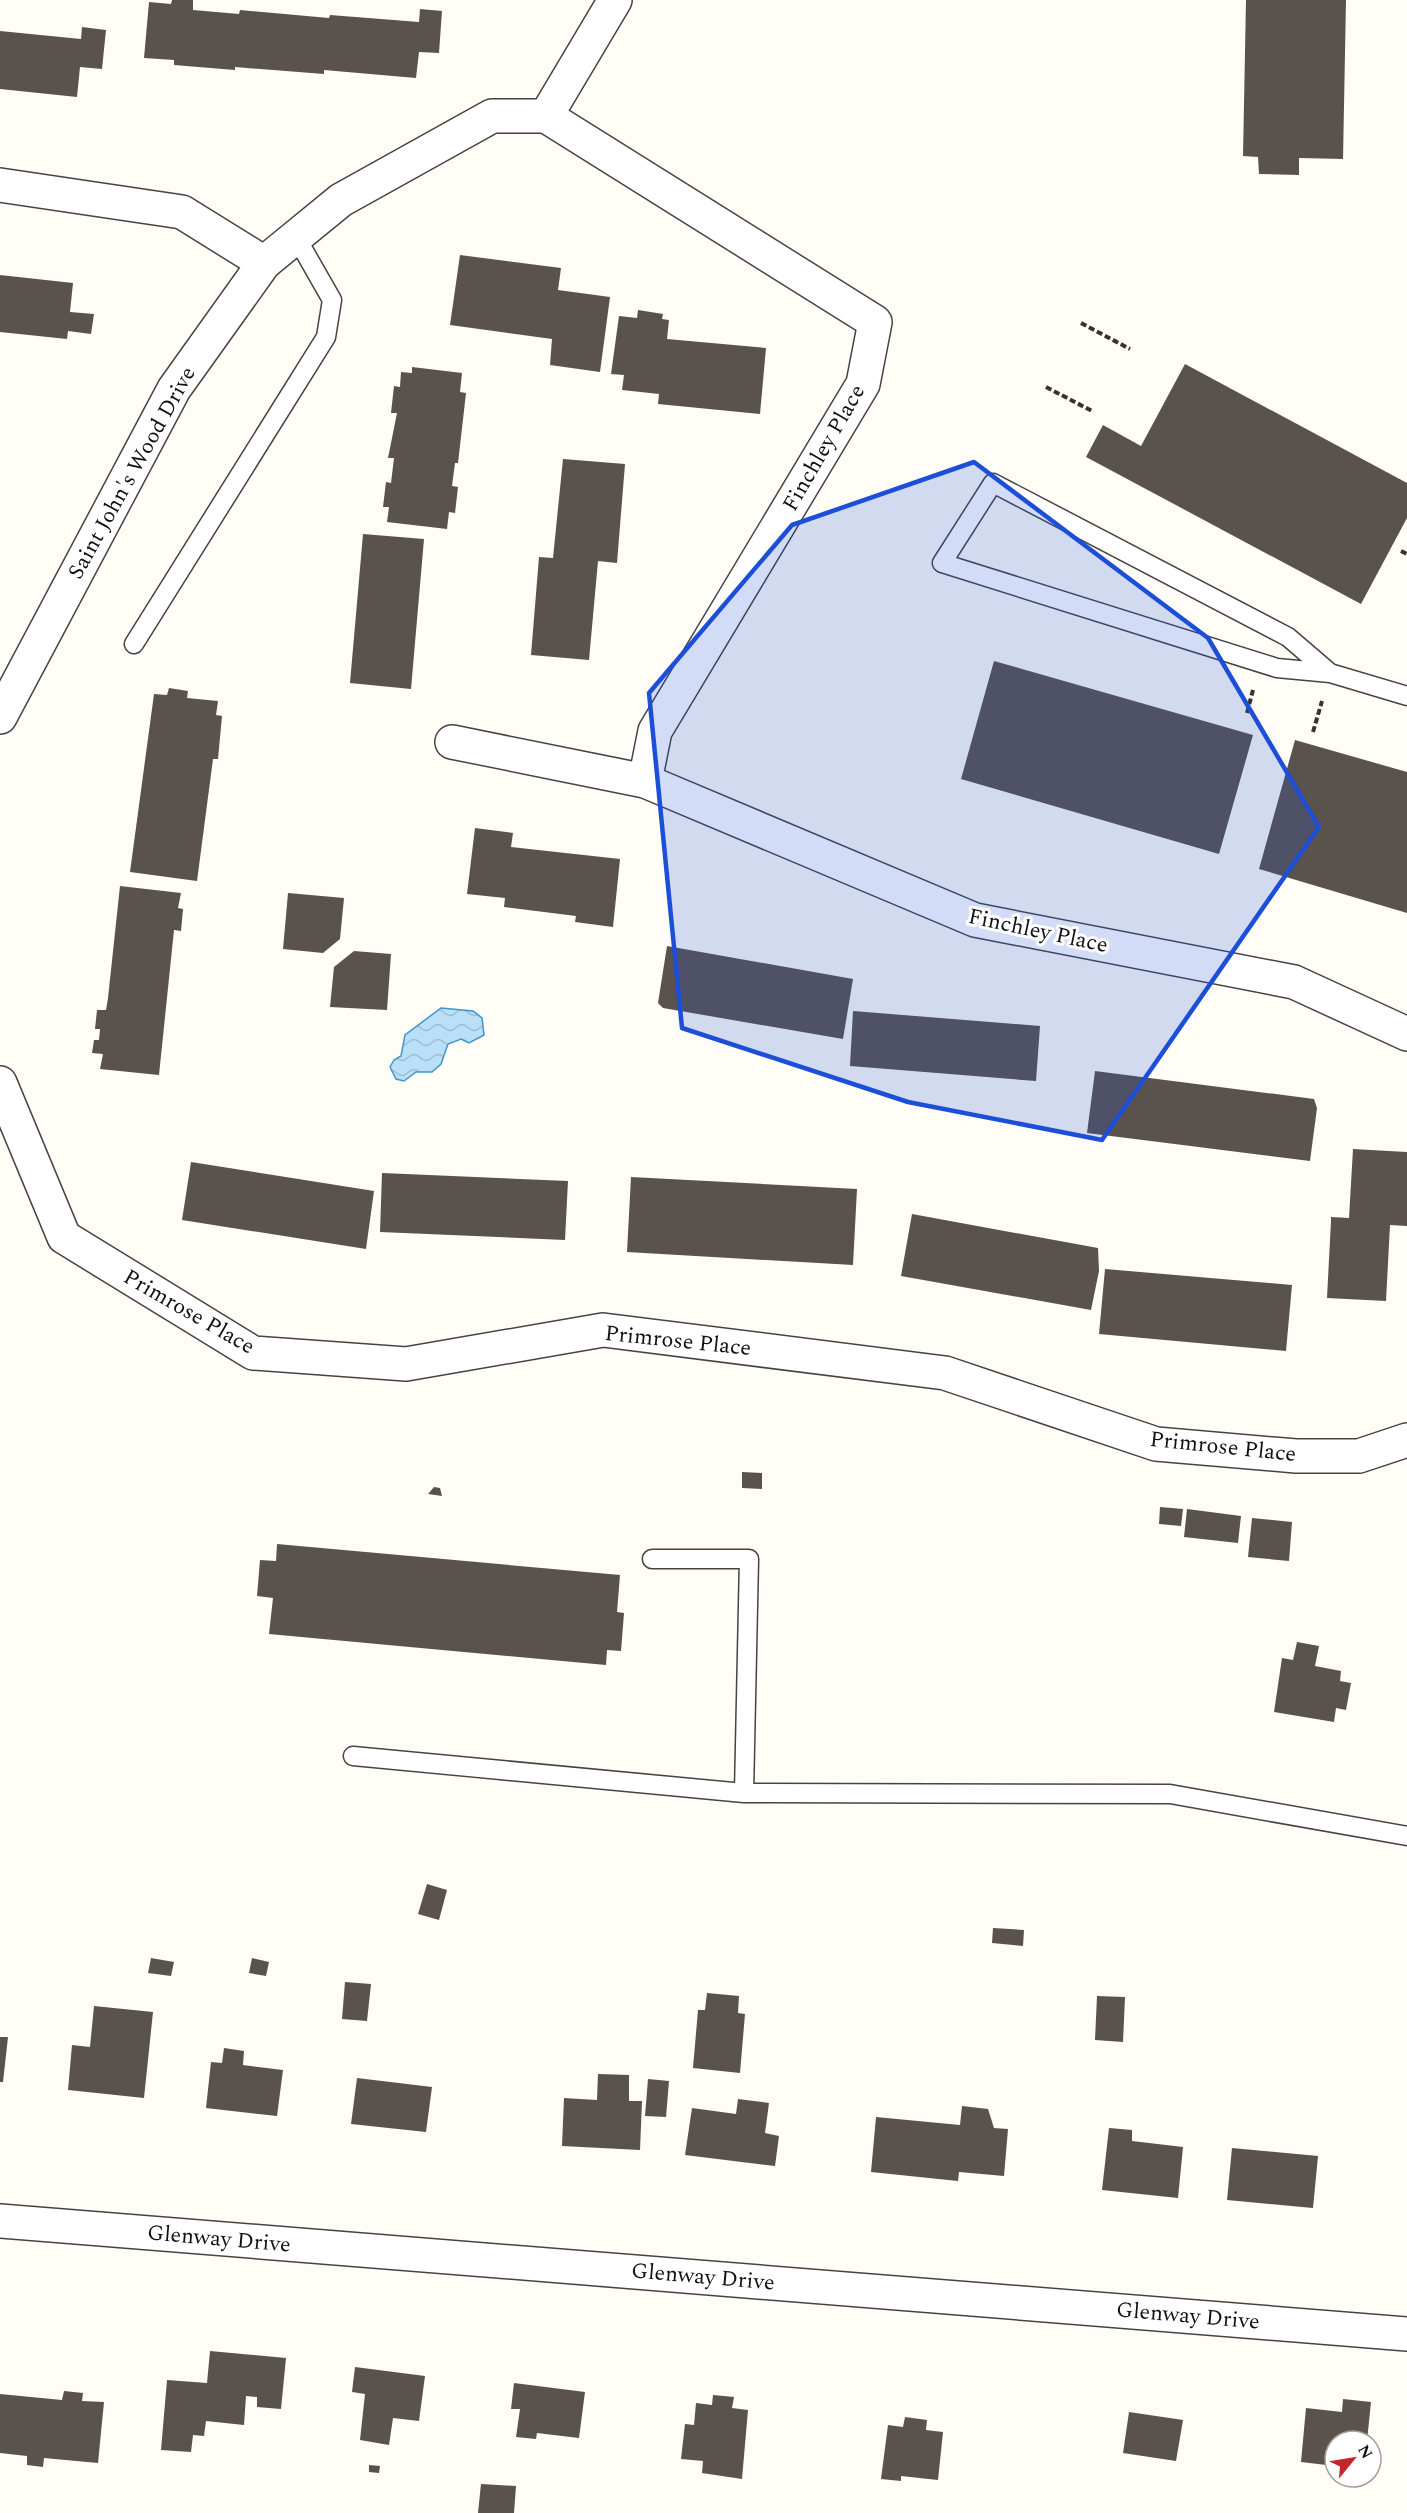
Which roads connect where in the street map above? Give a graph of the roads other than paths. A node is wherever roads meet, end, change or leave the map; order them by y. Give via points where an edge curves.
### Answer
1 (615, 0) edge
2 (546, 116) junction
3 (0, 185) edge
4 (296, 237) junction
5 (264, 263) junction
6 (134, 644) dead end
7 (1330, 673) junction
8 (1407, 696) edge
9 (0, 717) edge
10 (452, 742) dead end
11 (645, 781) junction
12 (1407, 1034) edge
13 (0, 1083) edge
14 (1407, 1440) edge
15 (652, 1559) dead end
16 (353, 1756) dead end
17 (744, 1792) junction
18 (1407, 1836) edge
19 (0, 2221) edge
20 (1407, 2334) edge

1 - 2 street
2 - 4 street, Saint John's Wood Drive via 492,116 341,200
2 - 11 street, Finchley Place via 875,322 863,384 655,731
3 - 5 street via 182,212
4 - 5 street, Saint John's Wood Drive
4 - 6 lane via 332,300 326,337
5 - 9 street, Saint John's Wood Drive via 174,389
7 - 7 lane via 1288,638 993,483 942,563 1277,668
7 - 8 lane
10 - 11 street, Finchley Place
11 - 12 street, Finchley Place via 975,920 1294,982
13 - 14 street, Primrose Place via 64,1238 253,1353 406,1364 603,1330 945,1374 1156,1444 1296,1456 1359,1456
15 - 17 lane via 749,1559
16 - 17 lane
17 - 18 lane via 1170,1794
19 - 20 street, Glenway Drive

